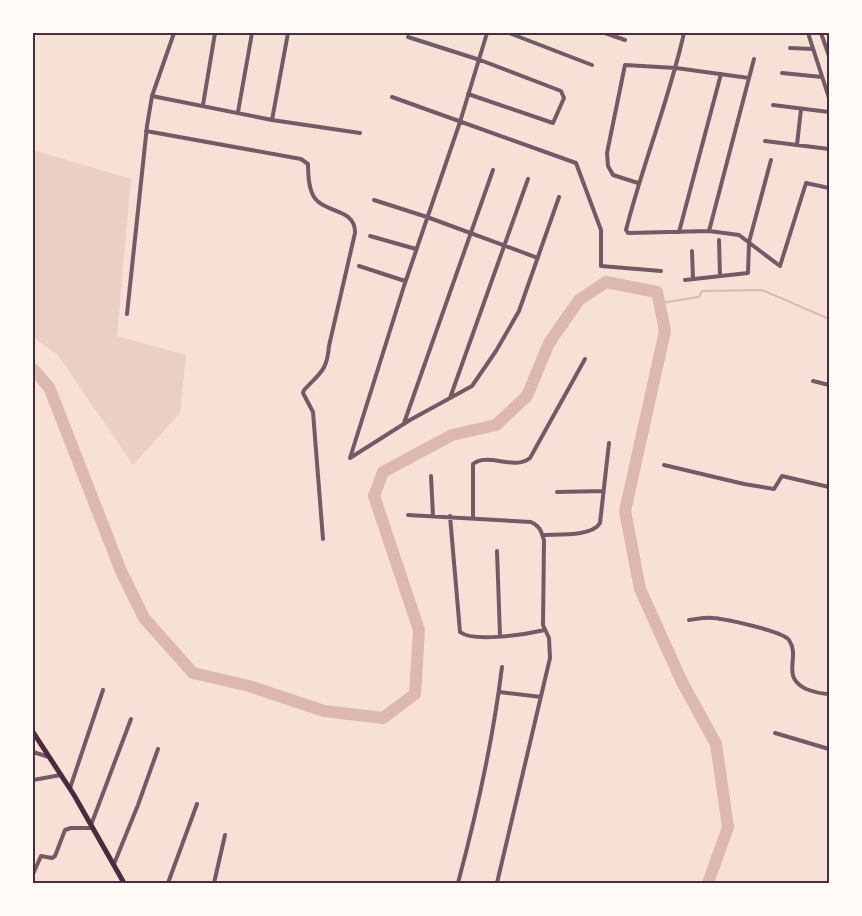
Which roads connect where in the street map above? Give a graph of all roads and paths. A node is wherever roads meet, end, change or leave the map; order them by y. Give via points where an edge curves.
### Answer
1 (174, 33) edge
2 (215, 33) edge
3 (252, 33) edge
4 (288, 33) edge
5 (487, 33) edge
6 (509, 33) edge
7 (605, 33) edge
8 (684, 33) edge
9 (808, 33) edge
10 (821, 33) edge
11 (408, 37) dead end
12 (625, 40) dead end
13 (790, 48) dead end
14 (813, 49) junction
15 (829, 56) edge
16 (479, 59) junction
17 (754, 59) dead end
18 (592, 65) dead end
19 (676, 69) junction
20 (782, 73) dead end
21 (721, 74) junction
22 (822, 77) junction
23 (749, 78) junction
24 (468, 94) junction
25 (152, 96) junction
26 (392, 97) dead end
27 (829, 98) edge
28 (203, 105) junction
29 (772, 105) dead end
30 (801, 109) junction
31 (238, 112) junction
32 (829, 112) edge
33 (272, 120) junction
34 (460, 122) junction
35 (147, 131) junction
36 (360, 133) dead end
37 (765, 141) dead end
38 (796, 145) junction
39 (829, 149) edge
40 (771, 160) dead end
41 (493, 170) dead end
42 (528, 179) dead end
43 (638, 183) junction
44 (829, 188) edge
45 (559, 197) dead end
46 (375, 200) dead end
47 (427, 217) junction
48 (710, 231) junction
49 (679, 232) junction
50 (471, 233) junction
51 (370, 236) dead end
52 (719, 240) dead end
53 (749, 242) junction
54 (505, 244) junction
55 (416, 249) junction
56 (692, 251) dead end
57 (538, 258) junction
58 (359, 266) dead end
59 (661, 271) dead end
60 (720, 276) junction
61 (693, 279) junction
62 (685, 280) dead end
63 (405, 281) junction
64 (127, 314) dead end
65 (585, 359) dead end
66 (813, 381) dead end
67 (829, 385) edge
68 (450, 398) junction
69 (404, 424) junction
70 (609, 443) dead end
71 (664, 465) dead end
72 (431, 476) dead end
73 (829, 487) edge
74 (603, 491) junction
75 (557, 492) dead end
76 (408, 515) dead end
77 (433, 516) junction
78 (450, 516) junction
79 (473, 519) junction
80 (543, 535) junction
81 (322, 539) dead end
82 (497, 550) dead end
83 (689, 620) dead end
84 (545, 630) junction
85 (500, 636) junction
86 (502, 667) dead end
87 (103, 690) dead end
88 (499, 692) junction
89 (829, 694) edge
90 (541, 697) junction
91 (131, 719) dead end
92 (33, 732) edge
93 (775, 733) dead end
94 (158, 748) dead end
95 (829, 750) edge
96 (33, 752) edge
97 (50, 758) junction
98 (61, 775) junction
99 (33, 780) edge
100 (70, 789) junction
101 (197, 804) dead end
102 (92, 827) junction
103 (225, 835) dead end
104 (114, 864) junction
105 (33, 874) edge
106 (124, 883) edge
107 (168, 883) edge
108 (214, 883) edge
109 (458, 883) edge
110 (497, 883) edge

1 - 25 street
2 - 28 street
3 - 31 street
4 - 33 street
5 - 16 street
6 - 18 street
7 - 12 street
8 - 19 street
9 - 14 street
10 - 15 street
11 - 16 street
13 - 14 street
14 - 22 street
16 - 24 street
16 - 24 street via 561,91 564,98 553,123
17 - 23 street
19 - 21 street
19 - 43 street
19 - 43 street via 625,65 607,153 608,166 613,175
20 - 22 street
21 - 23 street
21 - 49 street
22 - 27 street
23 - 48 street
24 - 34 street
25 - 28 street
25 - 35 street
26 - 34 street
28 - 31 street
29 - 30 street
30 - 32 street
30 - 38 street
31 - 33 street
33 - 36 street
34 - 47 street
34 - 59 street via 576,163 601,230 601,266
35 - 64 street
35 - 81 street via 301,159 308,164 313,196 354,222 328,362 303,393 313,412
37 - 38 street
38 - 39 street
40 - 53 street
41 - 50 street
42 - 54 street
43 - 49 street via 627,233
44 - 53 street via 806,183 780,266
45 - 57 street
46 - 47 street
47 - 50 street
47 - 55 street
48 - 49 street
48 - 53 street via 739,235
50 - 54 street
50 - 69 street
51 - 55 street
52 - 60 street
53 - 60 street via 748,273
54 - 57 street
54 - 68 street
55 - 63 street
56 - 61 street
57 - 68 street via 519,311 496,351 472,386
58 - 63 street
60 - 61 street
61 - 62 street
63 - 69 street via 350,458
65 - 79 street via 530,458 521,463 481,460 473,464
66 - 67 street
68 - 69 street
70 - 74 street
71 - 73 street via 774,489 782,476
72 - 77 street
74 - 75 street
74 - 80 street via 598,527 586,532
76 - 77 street
77 - 78 street
78 - 79 street
78 - 85 street via 460,633 473,637
79 - 80 street via 531,522
80 - 84 street
82 - 85 street
83 - 89 street via 724,619 786,637 797,684
84 - 85 street
84 - 90 street via 550,658
86 - 88 street
87 - 100 street
88 - 90 street
88 - 109 street via 473,829
90 - 110 street
91 - 102 street
92 - 97 main road
93 - 95 street
94 - 104 street
96 - 97 street
97 - 98 main road
98 - 99 street
98 - 100 main road
100 - 102 main road
101 - 107 street
102 - 104 main road
102 - 105 street via 65,830 56,856 41,856
103 - 108 street
104 - 106 main road

